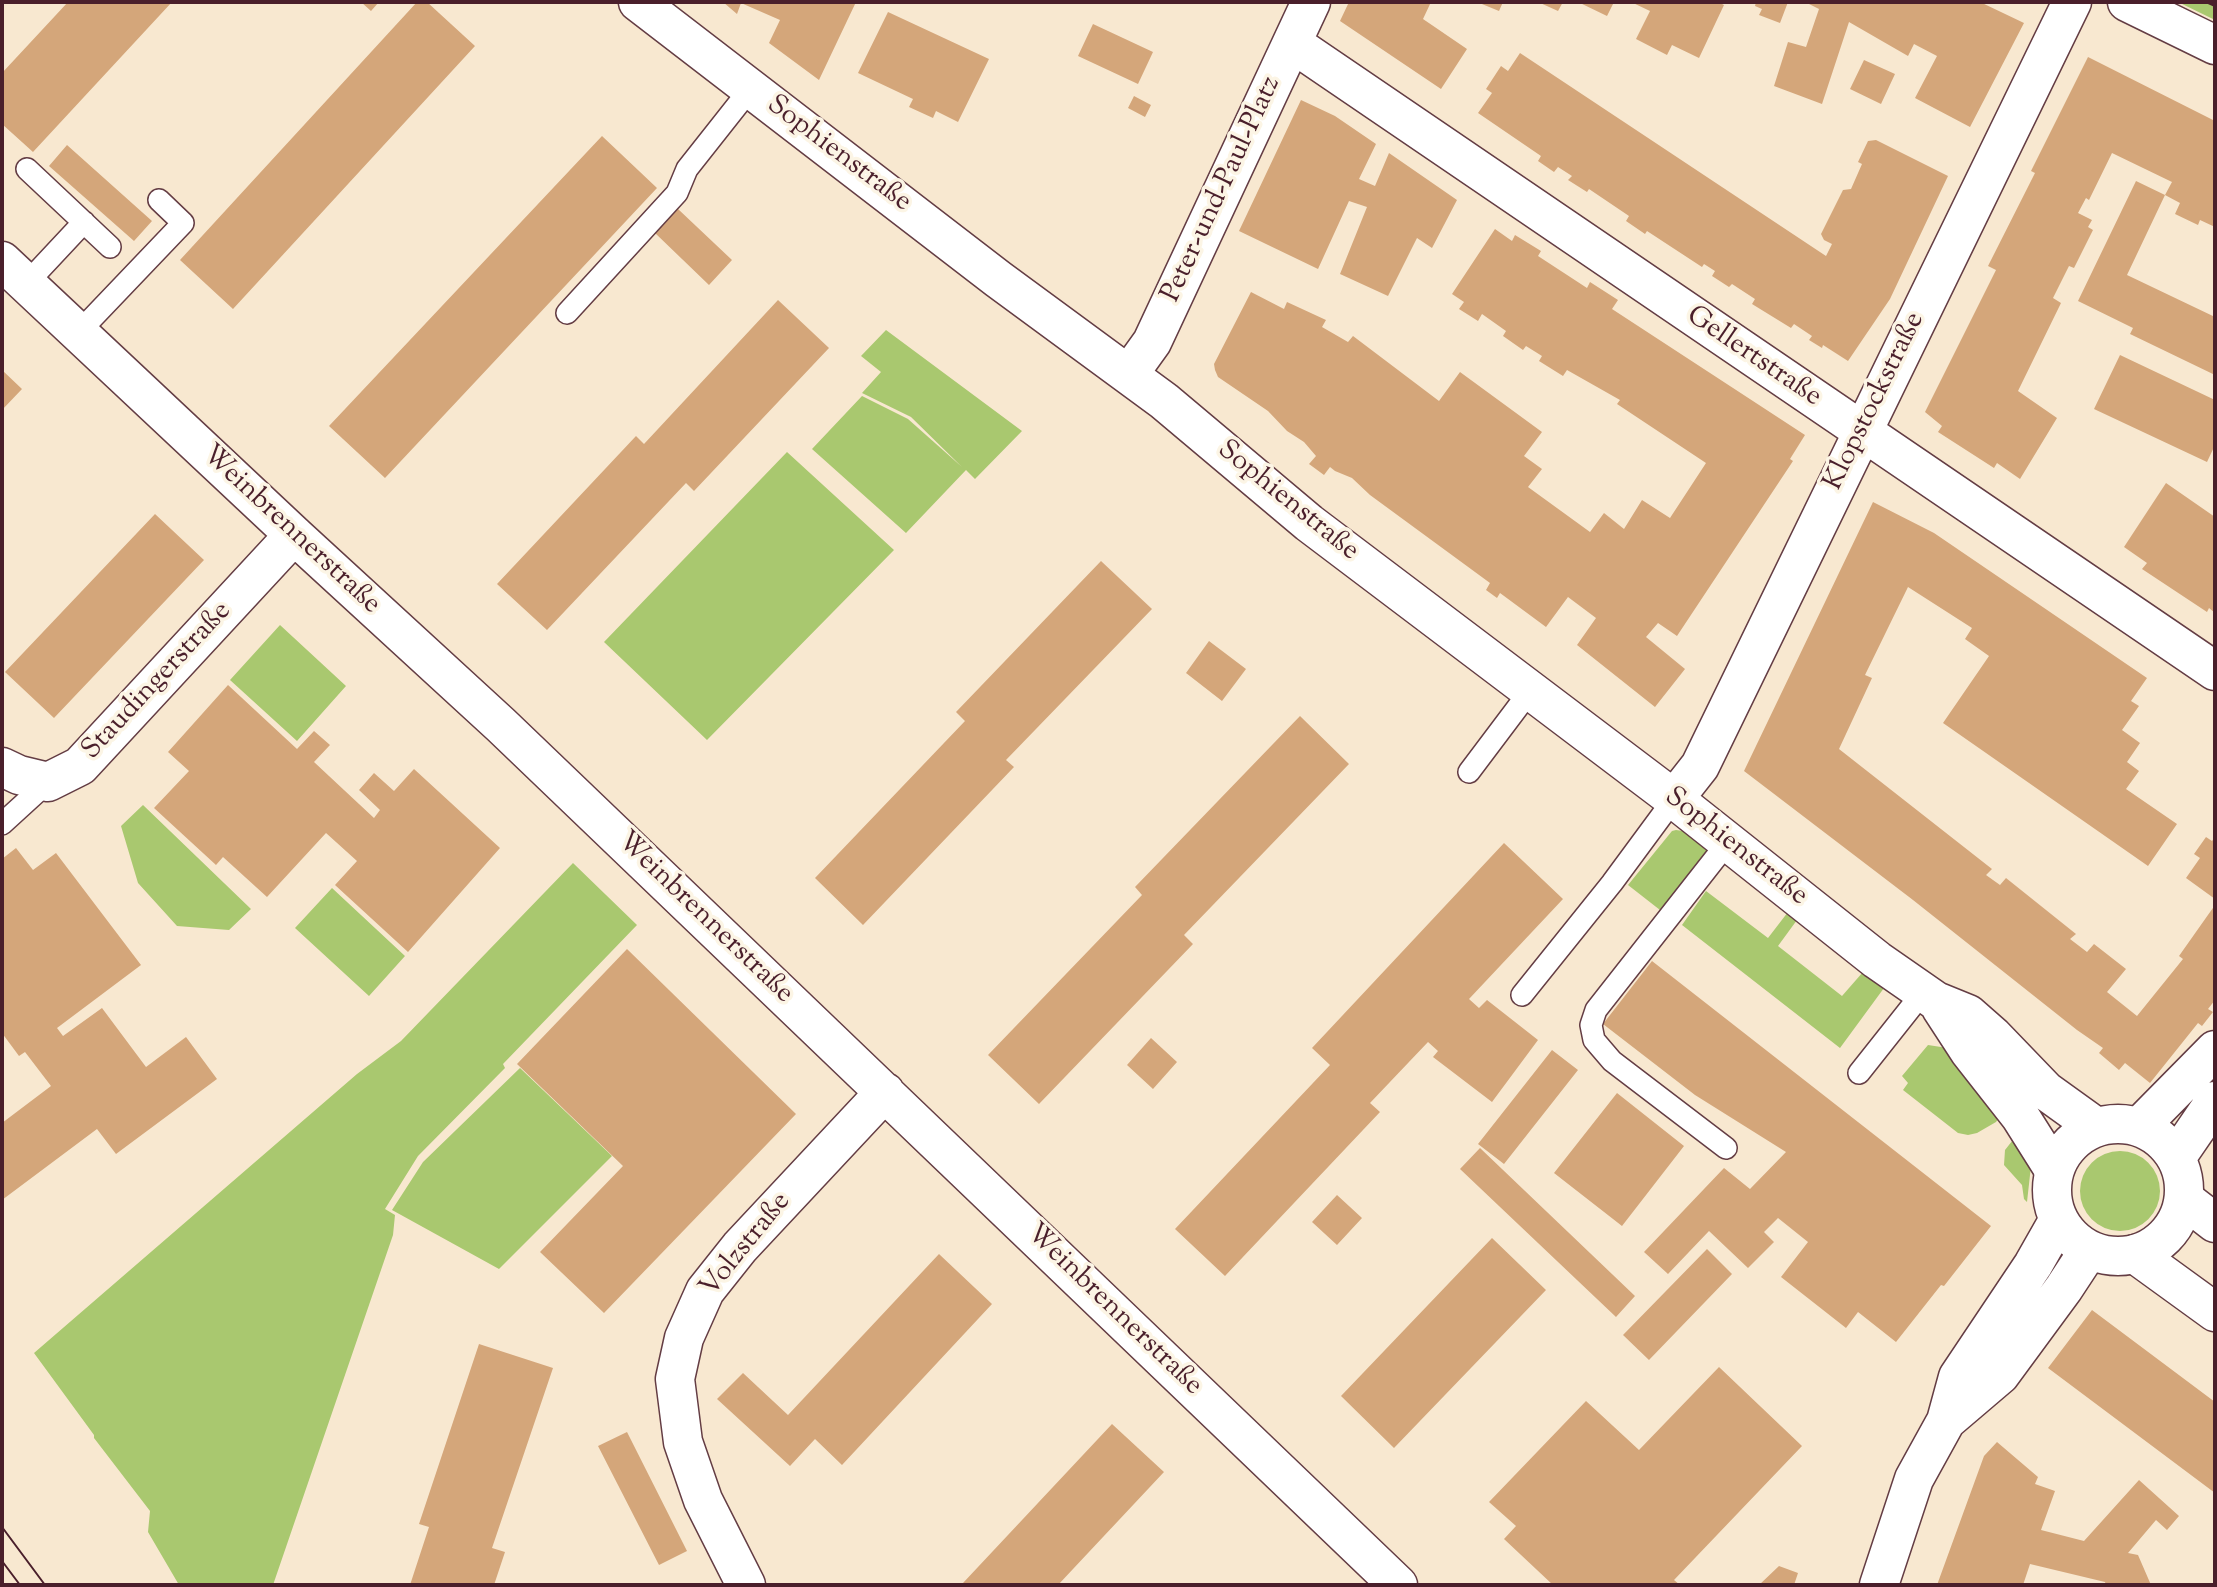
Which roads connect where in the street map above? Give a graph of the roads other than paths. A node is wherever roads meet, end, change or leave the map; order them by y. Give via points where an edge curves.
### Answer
1 (638, 2) edge
2 (1311, 2) edge
3 (2072, 2) edge
4 (2127, 2) edge
5 (1292, 43) junction
6 (2215, 45) edge
7 (751, 88) junction
8 (26, 169) dead end
9 (159, 200) dead end
10 (84, 222) junction
11 (110, 247) dead end
12 (14, 272) edge
13 (567, 313) dead end
14 (78, 333) junction
15 (1129, 374) junction
16 (1861, 432) junction
17 (294, 536) junction
18 (2215, 671) edge
19 (1530, 691) junction
20 (2, 766) edge
21 (1469, 772) dead end
22 (48, 782) junction
23 (1674, 799) junction
24 (2, 824) edge
25 (1728, 842) junction
26 (1522, 995) dead end
27 (1930, 996) junction
28 (2215, 1050) edge
29 (1859, 1073) dead end
30 (885, 1092) junction
31 (2215, 1101) edge
32 (2096, 1127) junction
33 (2139, 1127) junction
34 (1726, 1148) dead end
35 (2176, 1158) junction
36 (2054, 1170) junction
37 (2184, 1199) junction
38 (2058, 1221) junction
39 (2215, 1223) edge
40 (2088, 1250) junction
41 (2135, 1254) junction
42 (2215, 1312) edge
43 (1946, 1421) junction
44 (746, 1585) edge
45 (1398, 1585) edge
46 (1879, 1585) edge

1 - 7 street, Sophienstraße
2 - 5 street, Peter-und-Paul-Platz
3 - 16 street, Klopstockstraße
4 - 6 street
5 - 15 street, Peter-und-Paul-Platz via 1152,342
5 - 16 street, Gellertstraße
7 - 13 lane via 687,169 677,193
7 - 15 street, Sophienstraße
8 - 10 lane
9 - 14 lane via 183,223
10 - 11 lane
10 - 12 lane
12 - 14 street, Weinbrennerstraße
14 - 17 street, Weinbrennerstraße
15 - 19 street, Sophienstraße via 1309,523
16 - 18 street, Gellertstraße
16 - 23 street, Klopstockstraße via 1700,766
17 - 22 street, Staudingerstraße via 79,765
17 - 30 street, Weinbrennerstraße via 501,725
19 - 21 lane
19 - 23 street, Sophienstraße
20 - 22 street
22 - 24 lane
23 - 25 street, Sophienstraße
23 - 26 lane
25 - 27 street, Sophienstraße via 1877,960
25 - 34 lane via 1604,999 1591,1025 1594,1040 1612,1061
27 - 29 lane
27 - 32 street, Sophienstraße via 1968,1014 2046,1091
27 - 36 street, Sophienstraße via 2021,1116
28 - 33 street
30 - 44 street, Volzstraße via 733,1256 705,1291 684,1338 675,1379 683,1442 703,1500
30 - 45 street, Weinbrennerstraße
31 - 35 street
32 - 33 street via 2117,1123
32 - 36 street via 2063,1151
33 - 35 street via 2161,1139
35 - 37 street
36 - 38 street via 2051,1196
37 - 39 street
37 - 41 street via 2177,1220 2164,1237
38 - 40 street
38 - 43 street via 1958,1377
40 - 41 street via 2106,1256
40 - 43 street via 2000,1375
41 - 42 street
43 - 46 street via 1914,1479

